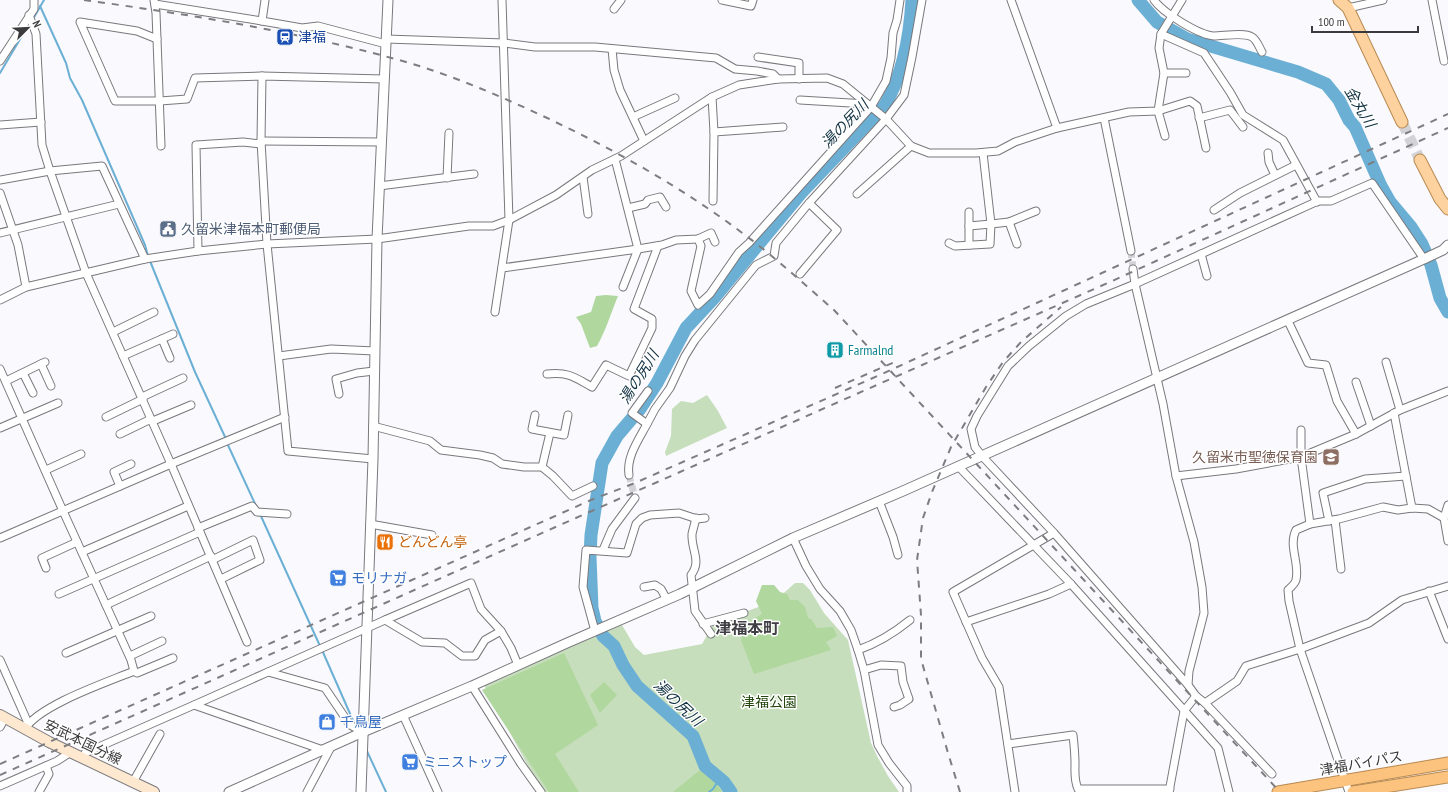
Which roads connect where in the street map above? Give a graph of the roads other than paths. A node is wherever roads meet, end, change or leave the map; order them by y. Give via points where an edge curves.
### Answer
1 (34, 0) edge
2 (265, 0) edge
3 (388, 0) edge
4 (502, 0) edge
5 (621, 0) edge
6 (722, 0) edge
7 (753, 0) edge
8 (900, 0) edge
9 (922, 0) edge
10 (1011, 0) edge
11 (1154, 0) edge
12 (1182, 0) edge
13 (1339, 0) edge
14 (1383, 0) edge
15 (1432, 0) edge
16 (154, 2) edge
17 (1348, 8) junction
18 (614, 9) dead end
19 (29, 16) junction
20 (1172, 17) junction
21 (262, 21) junction
22 (1161, 34) junction
23 (157, 39) junction
24 (386, 41) junction
25 (504, 43) junction
26 (612, 49) junction
27 (1262, 52) dead end
28 (758, 57) dead end
29 (0, 61) edge
30 (1444, 61) dead end
31 (1164, 73) junction
32 (1186, 73) dead end
33 (262, 76) junction
34 (778, 79) junction
35 (799, 79) junction
36 (384, 80) junction
37 (712, 97) junction
38 (675, 98) dead end
39 (800, 100) dead end
40 (160, 101) junction
41 (869, 106) junction
42 (1158, 111) junction
43 (633, 117) junction
44 (1104, 118) junction
45 (1199, 118) junction
46 (886, 119) junction
47 (41, 122) junction
48 (1402, 122) tunnel mouth
49 (0, 125) edge
50 (783, 127) dead end
51 (1243, 127) dead end
52 (1057, 128) junction
53 (449, 132) dead end
54 (714, 132) junction
55 (1165, 136) dead end
56 (644, 141) junction
57 (261, 142) junction
58 (381, 142) junction
59 (161, 146) dead end
60 (911, 146) junction
61 (1206, 148) dead end
62 (983, 153) junction
63 (1268, 153) dead end
64 (615, 159) junction
65 (1420, 160) tunnel mouth
66 (1296, 165) junction
67 (50, 171) junction
68 (474, 174) dead end
69 (1275, 175) junction
70 (583, 176) junction
71 (447, 178) junction
72 (0, 180) edge
73 (379, 186) junction
74 (0, 193) edge
75 (857, 194) dead end
76 (713, 201) dead end
77 (1317, 202) junction
78 (809, 203) junction
79 (119, 204) junction
80 (666, 207) dead end
81 (628, 208) junction
82 (1448, 209) edge
83 (1214, 210) dead end
84 (1036, 211) dead end
85 (969, 212) dead end
86 (588, 214) dead end
87 (66, 216) junction
88 (509, 220) junction
89 (1009, 222) junction
90 (991, 224) junction
91 (969, 226) junction
92 (13, 230) junction
93 (0, 233) edge
94 (377, 239) junction
95 (698, 239) junction
96 (715, 242) dead end
97 (949, 243) dead end
98 (267, 244) junction
99 (1017, 244) dead end
100 (969, 245) junction
101 (658, 246) junction
102 (1445, 248) edge
103 (638, 249) junction
104 (198, 251) junction
105 (1131, 251) tunnel mouth
106 (1201, 254) junction
107 (145, 259) junction
108 (1424, 259) junction
109 (502, 268) junction
110 (1133, 270) tunnel mouth
111 (86, 273) junction
112 (800, 274) dead end
113 (1207, 276) dead end
114 (1135, 284) junction
115 (26, 286) junction
116 (623, 287) dead end
117 (0, 300) edge
118 (154, 312) dead end
119 (495, 312) dead end
120 (1288, 321) junction
121 (113, 332) junction
122 (173, 334) dead end
123 (162, 339) junction
124 (375, 351) junction
125 (123, 356) junction
126 (279, 356) junction
127 (170, 358) dead end
128 (1386, 362) dead end
129 (0, 368) edge
130 (374, 371) junction
131 (23, 373) junction
132 (547, 374) dead end
133 (183, 378) dead end
134 (1157, 379) junction
135 (6, 381) junction
136 (1356, 382) dead end
137 (51, 386) dead end
138 (648, 391) dead end
139 (1448, 391) edge
140 (32, 394) dead end
141 (339, 394) dead end
142 (142, 398) junction
143 (58, 403) dead end
144 (191, 405) dead end
145 (1397, 412) junction
146 (535, 415) dead end
147 (568, 415) dead end
148 (106, 417) dead end
149 (285, 417) junction
150 (22, 418) junction
151 (152, 420) junction
152 (647, 424) junction
153 (373, 426) junction
154 (1371, 426) junction
155 (0, 428) edge
156 (1301, 430) dead end
157 (550, 433) junction
158 (120, 434) dead end
159 (1356, 434) junction
160 (81, 454) dead end
161 (982, 456) junction
162 (1301, 457) junction
163 (373, 459) junction
164 (131, 464) dead end
165 (172, 464) junction
166 (958, 466) junction
167 (542, 467) junction
168 (46, 470) junction
169 (629, 475) tunnel mouth
170 (1176, 476) junction
171 (1406, 476) junction
172 (120, 486) junction
173 (593, 486) dead end
174 (635, 498) dead end
175 (879, 501) junction
176 (1448, 505) edge
177 (188, 506) junction
178 (1412, 508) junction
179 (63, 511) junction
180 (287, 514) dead end
181 (696, 518) junction
182 (705, 518) dead end
183 (1444, 518) junction
184 (1332, 520) junction
185 (370, 524) junction
186 (1310, 524) junction
187 (199, 530) junction
188 (1054, 533) junction
189 (432, 535) dead end
190 (0, 538) edge
191 (793, 538) junction
192 (1448, 541) edge
193 (77, 542) junction
194 (1034, 546) junction
195 (603, 550) junction
196 (82, 552) junction
197 (898, 555) dead end
198 (211, 558) junction
199 (46, 568) dead end
200 (1341, 569) dead end
201 (94, 578) junction
202 (221, 579) junction
203 (1071, 584) junction
204 (1448, 586) edge
205 (644, 587) dead end
206 (693, 588) junction
207 (1429, 591) junction
208 (59, 594) dead end
209 (666, 600) junction
210 (106, 605) junction
211 (744, 613) dead end
212 (151, 616) dead end
213 (385, 620) junction
214 (910, 620) dead end
215 (966, 622) junction
216 (703, 624) junction
217 (366, 628) junction
218 (118, 630) junction
219 (501, 631) junction
220 (595, 631) junction
221 (711, 634) dead end
222 (1448, 638) edge
223 (162, 642) dead end
224 (247, 642) dead end
225 (1300, 648) junction
226 (858, 650) junction
227 (66, 653) dead end
228 (130, 656) junction
229 (173, 658) dead end
230 (0, 660) edge
231 (518, 665) junction
232 (864, 670) junction
233 (134, 671) junction
234 (268, 672) junction
235 (1188, 685) junction
236 (472, 686) junction
237 (1196, 696) junction
238 (1206, 703) junction
239 (194, 705) junction
240 (894, 707) dead end
241 (1184, 711) junction
242 (403, 715) junction
243 (2, 720) edge
244 (27, 726) junction
245 (363, 732) junction
246 (160, 734) dead end
247 (1008, 744) junction
248 (327, 749) junction
249 (71, 752) junction
250 (82, 758) junction
251 (1448, 763) edge
252 (46, 766) junction
253 (1272, 774) dead end
254 (1448, 777) edge
255 (133, 782) junction
256 (0, 786) edge
257 (1347, 787) edge
258 (1170, 791) edge
259 (39, 792) edge
260 (154, 792) edge
261 (229, 792) edge
262 (307, 792) edge
263 (361, 792) edge
264 (438, 792) edge
265 (541, 792) edge
266 (907, 792) edge
267 (1015, 792) edge
268 (1229, 792) edge
269 (1278, 792) edge
270 (1353, 792) edge

1 - 19 street via 34,9
2 - 21 street
3 - 24 street
4 - 25 street
5 - 18 street
6 - 7 street via 751,6
8 - 41 street via 886,81
9 - 46 street via 904,95
10 - 52 street
11 - 20 street
12 - 20 street
13 - 17 main road
14 - 17 street
15 - 30 street
16 - 21 street
16 - 23 street
17 - 48 main road
19 - 29 street
19 - 47 street via 36,34
20 - 22 street
20 - 27 street via 1212,36 1251,36
21 - 24 street via 302,28 318,26
22 - 31 street via 1159,48
22 - 66 street via 1204,54 1243,115 1283,140
23 - 40 street
23 - 40 street via 137,31 80,22 115,101
24 - 25 street
24 - 36 street
25 - 26 street via 535,47
25 - 88 street
26 - 34 street via 716,58 735,69 773,74
26 - 43 street via 614,70 620,90
28 - 35 street via 799,63
31 - 32 street
31 - 42 street
33 - 36 street
33 - 40 street via 195,78 187,100
33 - 57 street
34 - 35 street
34 - 37 street via 740,85
35 - 41 street via 827,78 842,84
36 - 58 street
37 - 54 street
37 - 56 street
38 - 43 street
39 - 41 street
40 - 59 street
41 - 46 street
41 - 95 street via 749,244 739,252 710,294 698,305 691,291 701,246
42 - 44 street via 1129,112
42 - 45 street via 1190,101 1197,106
42 - 55 street
43 - 56 street
44 - 52 street
44 - 105 street
45 - 51 street via 1230,110
45 - 61 street
46 - 60 street
46 - 78 street
47 - 49 street
47 - 67 street via 42,145
50 - 54 street
52 - 62 street via 1015,142 998,151
53 - 71 street
54 - 76 street
56 - 64 street
57 - 58 street
57 - 98 street
57 - 104 street via 196,145
58 - 73 street
60 - 62 street via 929,153
60 - 75 street
62 - 90 street
63 - 69 street
64 - 70 street
64 - 81 street
65 - 82 main road
66 - 69 street
66 - 77 street
67 - 72 street
67 - 79 street via 102,166
67 - 87 street
68 - 71 street
69 - 83 street via 1240,192
70 - 86 street
70 - 88 street via 556,195
71 - 73 street
73 - 94 street
74 - 92 street
77 - 106 street
77 - 108 street via 1331,201 1372,183
78 - 112 street via 837,230
78 - 152 street via 776,244 774,256 756,265 695,340 670,388
79 - 87 street
79 - 107 street
80 - 81 street via 660,197
81 - 103 street
84 - 89 street
85 - 91 street
87 - 92 street
87 - 111 street
88 - 94 street via 493,226 469,226
88 - 109 street
89 - 90 street
89 - 99 street
90 - 91 street
90 - 100 street via 990,244
91 - 100 street
92 - 93 street
92 - 115 street
94 - 98 street
94 - 124 street
95 - 96 street via 712,233
95 - 101 street via 676,240
97 - 100 street via 955,246
98 - 104 street
98 - 126 street
101 - 103 street
101 - 132 street via 634,310 652,319 652,328 629,376 606,365 592,387 572,375
102 - 108 street
103 - 109 street
103 - 116 street
104 - 107 street
106 - 113 street
106 - 114 street
107 - 111 street
108 - 120 street
109 - 119 street
110 - 114 street
111 - 115 street
111 - 121 street
114 - 134 street
114 - 161 street via 1086,304 1066,316 1008,366 970,429 975,447
115 - 117 street
118 - 121 street
120 - 134 street
120 - 159 street via 1308,363 1326,365 1337,401
121 - 125 street
122 - 123 street
123 - 125 street
123 - 127 street
124 - 126 street via 331,349
124 - 130 street
125 - 142 street
126 - 149 street
128 - 145 street
129 - 135 street
130 - 141 street via 336,379
130 - 153 street
131 - 135 street
131 - 137 street via 43,363
131 - 140 street
133 - 142 street
134 - 161 street
134 - 170 street
135 - 150 street
136 - 154 street
138 - 152 street via 632,413
139 - 145 street
142 - 148 street
142 - 151 street
143 - 150 street
144 - 151 street
145 - 154 street
145 - 171 street
146 - 157 street via 532,429
147 - 157 street via 564,435
149 - 163 street via 288,451
149 - 165 street
150 - 155 street
150 - 168 street
151 - 158 street
151 - 165 street
152 - 169 street via 634,447 628,468
153 - 163 street
153 - 167 street via 430,440 441,450 480,455 502,464 524,468
154 - 159 street
156 - 162 street
157 - 167 street
159 - 162 street
160 - 168 street
161 - 166 street
161 - 188 street
162 - 170 street via 1236,469
162 - 186 street
163 - 185 street
164 - 172 street via 114,472
165 - 172 street
165 - 177 street
166 - 175 street
166 - 194 street
167 - 173 street via 572,496
168 - 179 street
170 - 235 street via 1194,542 1204,613 1189,671
171 - 178 street
171 - 184 street via 1365,479 1323,493
172 - 179 street
174 - 195 street via 612,529
175 - 191 street
175 - 197 street
176 - 183 street
177 - 187 street
177 - 196 street
178 - 183 street via 1428,509
178 - 184 street via 1398,510 1383,507
179 - 190 street
179 - 193 street
180 - 187 street via 257,512 252,506
181 - 182 street
181 - 195 street via 678,513 642,518 636,524 627,554
181 - 206 street via 692,535 696,560 696,569 691,575
183 - 192 street
184 - 186 street
184 - 200 street
185 - 189 street
185 - 217 street
186 - 225 street via 1296,530 1292,537 1296,581 1288,590
187 - 198 street
187 - 201 street
188 - 194 street
188 - 235 street
191 - 206 street
191 - 226 street via 820,589 840,611 851,630
193 - 196 street
193 - 199 street via 42,558
194 - 203 street
194 - 215 street via 953,592
195 - 220 street via 586,550 583,587
196 - 201 street
198 - 202 street
198 - 202 street via 253,540 260,560
198 - 210 street
201 - 208 street
201 - 210 street
202 - 224 street
203 - 215 street
203 - 241 street
204 - 207 street
205 - 209 street via 655,585 661,589
206 - 209 street
206 - 216 street via 695,611
207 - 222 street
207 - 225 street via 1402,600 1368,624
209 - 220 street
210 - 218 street
211 - 216 street
212 - 218 street
213 - 217 street
213 - 219 street via 422,642 445,643 462,656 475,656 485,640
213 - 219 street via 471,583 481,609
214 - 226 street via 875,644
215 - 247 street via 982,658 999,687
216 - 221 street
217 - 234 street
217 - 245 street
218 - 227 street
218 - 228 street
219 - 231 street
220 - 231 street
223 - 228 street
225 - 238 street via 1246,666 1237,681
225 - 257 street
226 - 232 street
228 - 233 street
229 - 233 street via 137,673
230 - 244 street
231 - 236 street
232 - 240 street via 881,665 901,666 909,699
232 - 266 street via 878,745 907,786
233 - 244 street via 50,707
234 - 239 street
234 - 245 street via 325,688 350,725
235 - 237 street
236 - 242 street
236 - 265 street
237 - 238 street
237 - 241 street
238 - 253 street
239 - 248 street
239 - 250 street via 85,752
241 - 258 street
241 - 268 street via 1218,748
242 - 245 street
242 - 264 street
243 - 244 main road, 安武本国分線
244 - 249 main road, 安武本国分線 via 49,742
245 - 248 street
245 - 263 street
246 - 255 street
247 - 258 street via 1073,735 1074,770 1078,789
247 - 267 street
248 - 261 street
248 - 262 street
249 - 250 main road, 安武本国分線
249 - 252 street
250 - 255 main road, 安武本国分線
251 - 257 highway, 津福バイパス
252 - 256 street
252 - 259 street via 49,774
254 - 270 highway, 津福バイパス
255 - 260 main road, 安武本国分線
257 - 269 highway, 津福バイパス

